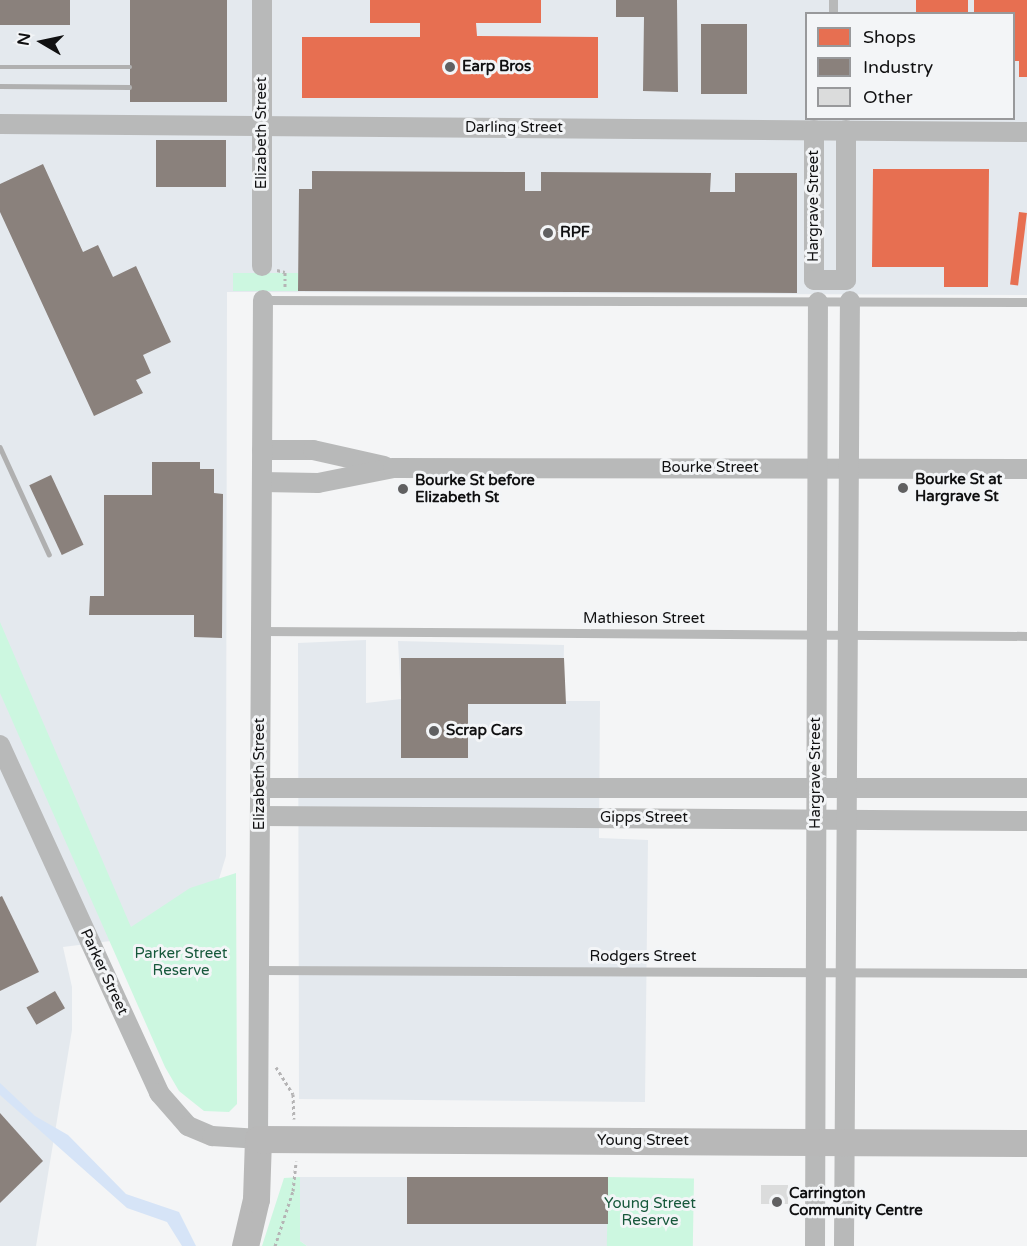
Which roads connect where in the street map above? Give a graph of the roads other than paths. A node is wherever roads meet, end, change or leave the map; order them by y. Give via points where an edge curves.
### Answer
1 (262, 0) edge
2 (0, 124) edge
3 (262, 126) junction
4 (831, 127) edge
5 (1027, 132) edge
6 (262, 267) road end
7 (263, 300) joint
8 (818, 302) junction
9 (850, 302) junction
10 (1027, 302) edge
11 (262, 450) junction
12 (393, 468) junction
13 (817, 468) junction
14 (848, 468) junction
15 (1027, 469) edge
16 (262, 482) junction
17 (261, 631) junction
18 (816, 635) junction
19 (848, 635) junction
20 (1027, 636) edge
21 (0, 745) edge
22 (847, 787) junction
23 (260, 788) junction
24 (816, 788) junction
25 (1027, 788) edge
26 (260, 816) junction
27 (816, 820) junction
28 (846, 820) junction
29 (1027, 820) edge
30 (260, 970) junction
31 (815, 972) junction
32 (845, 972) junction
33 (1027, 973) edge
34 (258, 1139) junction
35 (815, 1142) junction
36 (844, 1142) junction
37 (1027, 1143) edge
38 (844, 1244) edge
39 (815, 1245) edge
40 (245, 1246) edge

1 - 3 street, Elizabeth Street
2 - 3 street, Darling Street
3 - 4 street, Darling Street
3 - 6 street, Elizabeth Street
4 - 4 street, Hargrave Street via 846,280 814,280
4 - 5 street, Darling Street
7 - 8 lane
7 - 11 street, Elizabeth Street
8 - 9 lane
8 - 13 street, Hargrave Street
9 - 10 lane
9 - 14 street, Hargrave Street
11 - 12 street, Bourke Street via 313,450
11 - 16 street, Elizabeth Street
12 - 13 street, Bourke Street
12 - 16 street, Bourke Street via 318,483
13 - 14 street, Bourke Street
13 - 18 street, Hargrave Street
14 - 15 street, Bourke Street
14 - 19 street, Hargrave Street
16 - 17 street, Elizabeth Street
17 - 18 lane, Mathieson Street
17 - 23 street, Elizabeth Street
18 - 19 lane, Mathieson Street
18 - 24 street, Hargrave Street
19 - 20 lane, Mathieson Street
19 - 22 street, Hargrave Street
21 - 34 street, Parker Street via 159,1093 188,1126 212,1136
22 - 24 street, Gipps Street
22 - 25 street, Gipps Street
22 - 28 street, Hargrave Street
23 - 24 street, Gipps Street
23 - 26 street, Elizabeth Street
24 - 27 street, Hargrave Street
26 - 27 street, Gipps Street
26 - 30 street, Elizabeth Street
27 - 28 street, Gipps Street
27 - 31 street, Hargrave Street
28 - 29 street, Gipps Street
28 - 32 street, Hargrave Street
30 - 31 lane, Rodgers Street
30 - 34 street, Elizabeth Street
31 - 32 lane, Rodgers Street
31 - 35 street, Hargrave Street
32 - 33 lane, Rodgers Street
32 - 36 street, Hargrave Street
34 - 35 main road, Young Street
34 - 40 main road, Elizabeth Street via 256,1199
35 - 36 main road, Young Street
35 - 39 street, Hargrave Street
36 - 37 main road, Young Street
36 - 38 street, Hargrave Street
38 - 39 street, Hargrave Street

